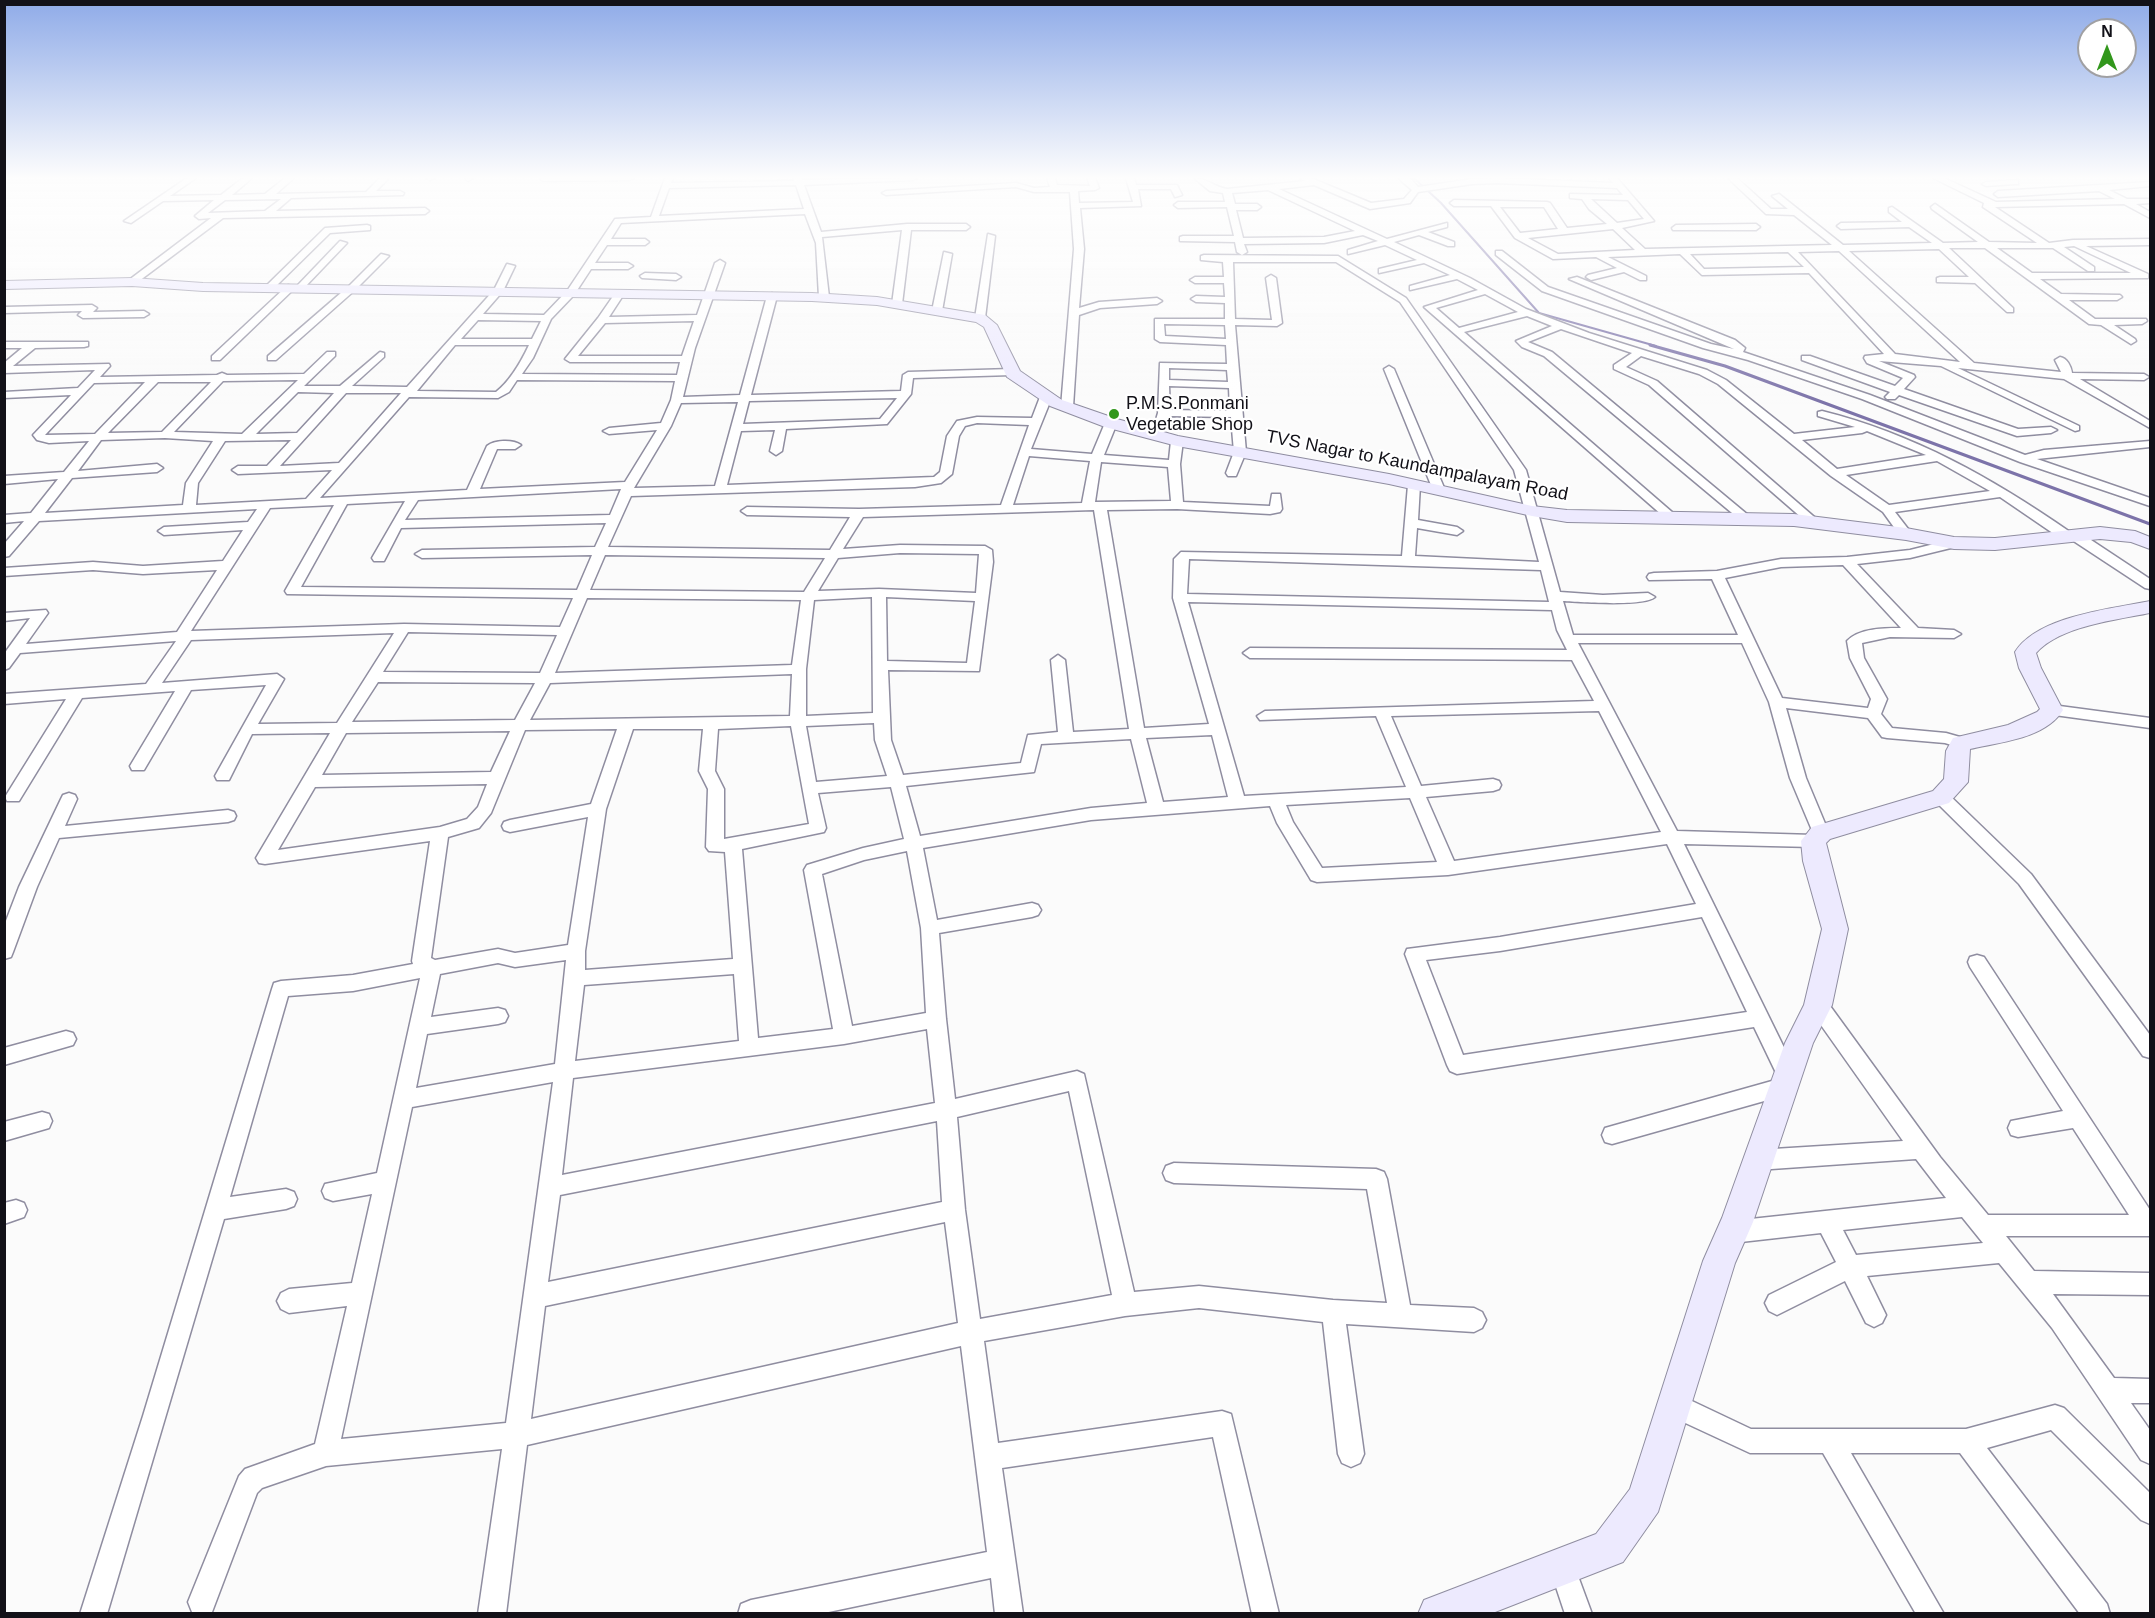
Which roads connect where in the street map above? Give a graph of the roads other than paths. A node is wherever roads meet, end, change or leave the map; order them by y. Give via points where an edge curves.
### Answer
1 (1499, 253) dead end
2 (170, 254) edge
3 (304, 254) edge
4 (332, 254) edge
5 (596, 254) edge
6 (821, 254) edge
7 (904, 254) edge
8 (947, 254) dead end
9 (989, 254) edge
10 (1079, 254) edge
11 (1243, 254) edge
12 (1408, 254) edge
13 (1427, 254) edge
14 (1550, 254) edge
15 (1620, 254) edge
16 (1684, 254) edge
17 (1791, 254) edge
18 (1847, 254) edge
19 (1950, 254) edge
20 (2000, 254) edge
21 (2064, 254) edge
22 (2096, 254) edge
23 (1597, 255) junction
24 (384, 256) dead end
25 (1556, 257) junction
26 (1204, 258) dead end
27 (1228, 259) junction
28 (1244, 259) junction
29 (1423, 261) junction
30 (720, 263) dead end
31 (510, 266) dead end
32 (588, 266) junction
33 (628, 266) dead end
34 (1626, 269) junction
35 (2091, 269) dead end
36 (1812, 270) junction
37 (1382, 271) dead end
38 (645, 276) dead end
39 (2030, 276) junction
40 (2148, 277) edge
41 (1272, 278) dead end
42 (1463, 278) junction
43 (1643, 278) dead end
44 (1574, 279) dead end
45 (1195, 280) dead end
46 (1229, 280) junction
47 (1941, 280) dead end
48 (1980, 280) junction
49 (132, 282) junction
50 (4, 285) edge
51 (270, 287) junction
52 (296, 287) junction
53 (352, 288) junction
54 (1413, 288) dead end
55 (498, 291) junction
56 (1486, 291) junction
57 (570, 293) junction
58 (619, 294) junction
59 (663, 295) junction
60 (710, 296) junction
61 (772, 296) junction
62 (824, 297) junction
63 (2058, 297) junction
64 (2117, 297) dead end
65 (1196, 299) dead end
66 (1230, 300) junction
67 (1157, 302) dead end
68 (897, 304) junction
69 (4, 310) edge
70 (2010, 310) dead end
71 (937, 311) junction
72 (1074, 313) junction
73 (1527, 313) junction
74 (144, 314) dead end
75 (475, 317) junction
76 (547, 318) junction
77 (700, 318) junction
78 (980, 318) junction
79 (602, 320) junction
80 (2142, 321) dead end
81 (1230, 322) junction
82 (2104, 322) junction
83 (1561, 326) junction
84 (1458, 331) junction
85 (2131, 341) dead end
86 (453, 342) junction
87 (535, 342) junction
88 (1231, 342) junction
89 (84, 344) dead end
90 (4, 345) edge
91 (32, 345) junction
92 (1640, 352) junction
93 (331, 354) dead end
94 (1736, 354) junction
95 (380, 355) dead end
96 (1892, 357) junction
97 (216, 358) dead end
98 (272, 358) dead end
99 (1806, 358) dead end
100 (687, 359) junction
101 (2060, 360) dead end
102 (1942, 363) junction
103 (1971, 366) junction
104 (1232, 367) junction
105 (4, 369) edge
106 (1389, 369) dead end
107 (1012, 372) junction
108 (222, 376) junction
109 (2067, 376) junction
110 (307, 377) junction
111 (513, 377) junction
112 (2144, 377) dead end
113 (156, 378) junction
114 (681, 378) junction
115 (91, 381) junction
116 (1164, 383) junction
117 (1234, 385) junction
118 (295, 389) junction
119 (343, 389) junction
120 (81, 391) junction
121 (410, 392) junction
122 (1897, 392) junction
123 (906, 394) junction
124 (4, 396) edge
125 (1046, 397) junction
126 (743, 399) junction
127 (677, 400) junction
128 (1882, 403) junction
129 (1067, 407) junction
130 (1164, 413) junction
131 (1238, 414) junction
132 (1822, 414) dead end
133 (1035, 422) junction
134 (1111, 423) junction
135 (2149, 423) edge
136 (664, 426) junction
137 (781, 427) junction
138 (735, 428) junction
139 (2075, 428) dead end
140 (1869, 429) junction
141 (2051, 430) dead end
142 (609, 431) dead end
143 (165, 435) junction
144 (301, 436) junction
145 (1157, 436) junction
146 (98, 437) junction
147 (246, 437) junction
148 (222, 438) junction
149 (1793, 438) junction
150 (1177, 441) junction
151 (2151, 444) edge
152 (515, 445) dead end
153 (776, 451) dead end
154 (1024, 452) junction
155 (1240, 452) junction
156 (1937, 458) junction
157 (1096, 459) junction
158 (2024, 459) junction
159 (1174, 465) junction
160 (343, 466) junction
161 (157, 468) dead end
162 (238, 470) dead end
163 (270, 470) junction
164 (69, 473) junction
165 (1232, 473) dead end
166 (1835, 473) junction
167 (4, 480) edge
168 (1414, 485) junction
169 (628, 488) junction
170 (720, 489) junction
171 (1438, 490) junction
172 (472, 493) junction
173 (2001, 493) junction
174 (414, 496) junction
175 (1276, 498) dead end
176 (342, 500) junction
177 (310, 502) junction
178 (2151, 502) edge
179 (266, 504) junction
180 (1177, 505) junction
181 (1094, 506) junction
182 (189, 508) junction
183 (1006, 508) junction
184 (1887, 509) junction
185 (747, 511) dead end
186 (1532, 512) junction
187 (859, 513) junction
188 (35, 517) junction
189 (4, 519) edge
190 (613, 519) junction
191 (1674, 519) junction
192 (1748, 520) junction
193 (1814, 522) junction
194 (1412, 523) junction
195 (396, 524) junction
196 (252, 526) junction
197 (164, 531) dead end
198 (1457, 531) dead end
199 (1906, 534) junction
200 (2069, 535) junction
201 (1954, 543) junction
202 (2151, 543) edge
203 (598, 551) junction
204 (4, 553) edge
205 (422, 554) dead end
206 (833, 554) junction
207 (379, 558) dead end
208 (1408, 560) junction
209 (1847, 561) junction
210 (227, 565) junction
211 (1547, 566) junction
212 (4, 572) edge
213 (1717, 575) junction
214 (1654, 577) dead end
215 (2151, 585) edge
216 (582, 592) junction
217 (879, 593) junction
218 (808, 596) junction
219 (982, 597) junction
220 (1648, 597) dead end
221 (1180, 598) junction
222 (1556, 601) junction
223 (2151, 607) edge
224 (4, 617) edge
225 (404, 628) junction
226 (564, 631) junction
227 (1913, 632) junction
228 (1954, 634) dead end
229 (184, 636) junction
230 (1569, 639) junction
231 (1748, 639) junction
232 (16, 649) junction
233 (1250, 653) dead end
234 (1575, 655) junction
235 (1058, 660) dead end
236 (4, 665) edge
237 (879, 665) junction
238 (799, 669) junction
239 (373, 677) junction
240 (545, 678) junction
241 (186, 686) junction
242 (150, 688) junction
243 (77, 694) junction
244 (4, 699) edge
245 (1777, 702) junction
246 (1603, 706) junction
247 (2052, 710) junction
248 (1381, 711) junction
249 (1873, 714) junction
250 (1265, 716) dead end
251 (881, 718) junction
252 (798, 721) junction
253 (2151, 723) edge
254 (627, 724) junction
255 (711, 724) junction
256 (520, 725) junction
257 (341, 728) junction
258 (247, 729) junction
259 (1218, 729) junction
260 (1137, 733) junction
261 (1066, 735) junction
262 (1961, 742) junction
263 (138, 766) dead end
264 (223, 776) dead end
265 (497, 778) junction
266 (310, 781) junction
267 (897, 781) junction
268 (1493, 785) dead end
269 (809, 788) junction
270 (1416, 792) junction
271 (12, 797) dead end
272 (1941, 797) junction
273 (69, 799) dead end
274 (1276, 800) junction
275 (1237, 802) junction
276 (1156, 808) junction
277 (598, 809) junction
278 (228, 816) dead end
279 (510, 826) dead end
280 (52, 833) junction
281 (440, 833) junction
282 (1672, 837) junction
283 (1817, 837) junction
284 (914, 843) junction
285 (733, 844) junction
286 (1448, 868) junction
287 (1707, 909) junction
288 (1032, 910) dead end
289 (930, 928) junction
290 (576, 951) junction
291 (4, 952) edge
292 (1977, 963) dead end
293 (744, 966) junction
294 (432, 968) junction
295 (575, 978) junction
296 (1818, 1005) junction
297 (498, 1016) dead end
298 (1760, 1018) junction
299 (936, 1019) junction
300 (420, 1027) junction
301 (844, 1035) junction
302 (66, 1039) dead end
303 (749, 1047) junction
304 (2151, 1050) edge
305 (4, 1057) edge
306 (563, 1071) junction
307 (1785, 1081) junction
308 (404, 1099) junction
309 (946, 1110) junction
310 (2079, 1118) junction
311 (42, 1121) dead end
312 (2018, 1128) dead end
313 (4, 1132) edge
314 (1612, 1135) dead end
315 (1921, 1149) junction
316 (1757, 1160) junction
317 (1174, 1173) dead end
318 (386, 1181) junction
319 (550, 1187) junction
320 (333, 1191) dead end
321 (286, 1199) dead end
322 (1965, 1206) junction
323 (216, 1210) junction
324 (954, 1210) junction
325 (1827, 1222) junction
326 (2149, 1225) edge
327 (1981, 1226) junction
328 (1732, 1232) junction
329 (2004, 1252) junction
330 (1850, 1267) junction
331 (2031, 1282) junction
332 (2151, 1284) edge
333 (361, 1293) junction
334 (533, 1297) junction
335 (289, 1301) dead end
336 (1777, 1303) dead end
337 (1125, 1304) junction
338 (1333, 1312) junction
339 (1874, 1315) dead end
340 (1401, 1316) junction
341 (1474, 1320) dead end
342 (971, 1332) junction
343 (2108, 1390) junction
344 (2151, 1391) edge
345 (1676, 1406) junction
346 (515, 1435) junction
347 (1830, 1441) junction
348 (1966, 1441) junction
349 (2151, 1451) edge
350 (326, 1453) junction
351 (1351, 1454) dead end
352 (988, 1457) junction
353 (2151, 1510) edge
354 (1002, 1562) junction
355 (1562, 1566) junction
356 (202, 1602) dead end
357 (93, 1614) edge
358 (492, 1614) edge
359 (751, 1614) edge
360 (1009, 1614) edge
361 (1266, 1614) edge
362 (1438, 1614) edge
363 (1579, 1614) edge
364 (1931, 1614) edge
365 (2097, 1614) edge

1 - 94 street via 1545,289
2 - 49 street
3 - 51 street
4 - 52 street
5 - 32 street
6 - 62 street
7 - 68 street
8 - 71 street
9 - 78 street
10 - 72 street
11 - 28 street
12 - 29 street
13 - 42 street via 1472,276
14 - 25 street
15 - 23 street
16 - 36 street via 1702,272
17 - 36 street
18 - 103 street
19 - 48 street
20 - 39 street
21 - 35 street
22 - 40 street
23 - 25 street
23 - 34 street
24 - 53 street
25 - 34 street via 1594,279
26 - 27 street
27 - 28 street
27 - 46 street
28 - 186 street via 1338,259 1403,300 1520,470
29 - 37 street
29 - 42 street
30 - 60 street
31 - 55 street
32 - 33 street
32 - 57 street
34 - 43 street
36 - 96 street
38 - 59 street via 678,275
39 - 40 street
39 - 63 street
41 - 81 street via 1277,324
42 - 54 street
42 - 56 street
44 - 94 street via 1731,342 1740,348
45 - 46 street
46 - 66 street
47 - 48 street
48 - 70 street
49 - 50 street
49 - 51 street
51 - 52 street
52 - 53 street
52 - 97 street
53 - 55 street
53 - 98 street
55 - 57 street
55 - 75 street
56 - 73 street
56 - 84 street via 1429,307
57 - 58 street
57 - 76 street
58 - 59 street
58 - 79 street
59 - 60 street
60 - 61 street
60 - 77 street
61 - 62 street
61 - 126 street
62 - 68 street
63 - 64 street
63 - 82 street via 2093,322
65 - 66 street
66 - 81 street
67 - 72 street via 1099,305
68 - 71 street
69 - 74 street via 92,308 83,315
71 - 78 street
72 - 129 street
73 - 83 street
73 - 84 street
75 - 76 street
75 - 86 street
76 - 87 street
77 - 79 street
77 - 100 street
78 - 107 street, TVS Nagar to Kaundampalayam Road via 990,325
79 - 100 street via 570,359
80 - 82 street
81 - 88 street
81 - 88 street via 1159,321 1160,339
82 - 85 street
83 - 92 street
83 - 192 street via 1521,341 1548,354
84 - 191 street
86 - 87 street
86 - 121 street
87 - 111 street
88 - 104 street
89 - 91 street
90 - 91 street
91 - 105 street
92 - 149 street via 1722,382
92 - 193 street via 1618,367 1653,383
93 - 110 street
94 - 128 street
95 - 119 street
96 - 102 street
96 - 122 street via 1869,358 1910,377
99 - 122 street
100 - 114 street
101 - 109 street
102 - 103 street
102 - 139 street
103 - 109 street
104 - 116 street via 1164,365
104 - 117 street
105 - 115 street via 105,366
106 - 171 street
107 - 123 street via 908,375
107 - 125 street, TVS Nagar to Kaundampalayam Road
108 - 110 street
108 - 113 street
108 - 143 street
109 - 112 street
109 - 135 street
110 - 118 street
111 - 114 street
111 - 121 street via 498,395
113 - 115 street
113 - 146 street
114 - 127 street
115 - 120 street
116 - 117 street
116 - 130 street
117 - 131 street
118 - 119 street
118 - 147 street
119 - 121 street
119 - 144 street
120 - 124 street
120 - 146 street via 39,435 50,440
121 - 160 street
122 - 128 street
122 - 141 street via 2016,433
123 - 126 street
123 - 137 street via 883,422
125 - 129 street, TVS Nagar to Kaundampalayam Road
125 - 133 street
126 - 127 street
126 - 138 street
127 - 136 street
128 - 158 street
129 - 134 street, TVS Nagar to Kaundampalayam Road
130 - 131 street
130 - 145 street
131 - 155 street
132 - 140 street
133 - 154 street
133 - 170 street via 961,423 953,436 946,474 937,480
134 - 145 street, TVS Nagar to Kaundampalayam Road
134 - 157 street
136 - 142 street
136 - 169 street
137 - 138 street
137 - 153 street
138 - 170 street
140 - 149 street
140 - 156 street
143 - 146 street
143 - 148 street
144 - 147 street
144 - 163 street
145 - 150 street, TVS Nagar to Kaundampalayam Road
146 - 164 street
147 - 148 street
148 - 182 street via 192,483
149 - 166 street
150 - 155 street, TVS Nagar to Kaundampalayam Road
150 - 159 street
151 - 158 street
152 - 172 street via 494,446
154 - 157 street
154 - 183 street
155 - 165 street
155 - 168 street, TVS Nagar to Kaundampalayam Road
156 - 166 street
156 - 173 street
157 - 159 street
157 - 181 street
158 - 178 street
159 - 180 street
160 - 163 street
160 - 177 street
161 - 164 street
162 - 163 street
164 - 167 street
164 - 188 street
166 - 184 street
168 - 171 street, TVS Nagar to Kaundampalayam Road
168 - 194 street
169 - 170 street
169 - 172 street
169 - 190 street
171 - 186 street, TVS Nagar to Kaundampalayam Road
172 - 174 street
173 - 184 street
173 - 200 street
174 - 176 street
174 - 195 street
175 - 180 street via 1276,509 1270,510
176 - 177 street
176 - 216 street via 292,591
177 - 179 street
179 - 182 street
179 - 196 street
180 - 181 street
181 - 183 street
181 - 260 street
182 - 188 street
183 - 187 street
184 - 199 street
185 - 187 street
186 - 191 street, TVS Nagar to Kaundampalayam Road
186 - 211 street
187 - 206 street
188 - 189 street
188 - 204 street
190 - 195 street
190 - 203 street
191 - 192 street, TVS Nagar to Kaundampalayam Road
192 - 193 street, TVS Nagar to Kaundampalayam Road
193 - 199 street, TVS Nagar to Kaundampalayam Road
194 - 198 street
194 - 208 street
195 - 207 street
196 - 197 street
196 - 210 street
199 - 201 street, TVS Nagar to Kaundampalayam Road
200 - 201 street, TVS Nagar to Kaundampalayam Road via 1995,544
200 - 202 street, TVS Nagar to Kaundampalayam Road via 2100,533
200 - 215 street
201 - 209 street via 1910,554
203 - 205 street
203 - 206 street
203 - 216 street
206 - 218 street
206 - 219 street via 900,549 985,550
208 - 211 street
208 - 221 street via 1186,555 1181,559
209 - 213 street via 1781,562
209 - 227 street
210 - 212 street via 143,570 93,566
210 - 229 street
211 - 222 street
213 - 214 street
213 - 231 street
216 - 218 street
216 - 226 street
217 - 218 street
217 - 219 street
217 - 237 street
218 - 238 street
219 - 237 street via 974,668
220 - 222 street
221 - 222 street
221 - 259 street
222 - 230 street
223 - 247 street via 2067,626 2030,642 2025,652 2030,668
224 - 232 street via 40,613
225 - 226 street
225 - 229 street
225 - 239 street
226 - 240 street
227 - 228 street
227 - 249 street via 1854,641 1857,658 1879,699
229 - 232 street
229 - 242 street
230 - 231 street
230 - 234 street
231 - 245 street
232 - 236 street
233 - 234 street
234 - 246 street
235 - 261 street
237 - 251 street
238 - 240 street
238 - 252 street
239 - 240 street
239 - 257 street
240 - 256 street
241 - 242 street
241 - 258 street via 277,679
241 - 263 street
242 - 243 street
243 - 244 street
243 - 271 street
245 - 249 street
245 - 283 street
246 - 248 street
246 - 282 street
247 - 253 street
247 - 262 street via 2034,725
248 - 250 street
248 - 270 street
249 - 262 street via 1887,733
251 - 252 street
251 - 267 street via 883,740
252 - 255 street
252 - 269 street
254 - 255 street
254 - 256 street
254 - 277 street
255 - 285 street via 707,771 716,789 715,847
256 - 257 street
256 - 265 street
257 - 258 street
257 - 266 street
258 - 264 street
259 - 260 street
259 - 275 street
260 - 261 street
260 - 276 street
261 - 267 street via 1034,739 1028,768
262 - 272 street via 1956,782
265 - 266 street
265 - 281 street via 485,809 473,824
266 - 281 street via 265,858
267 - 269 street
267 - 284 street
268 - 270 street
269 - 285 street via 818,828
270 - 274 street
270 - 286 street
272 - 283 street
272 - 304 street via 2025,879
273 - 280 street
274 - 275 street
274 - 286 street via 1285,823 1317,874
275 - 276 street
276 - 284 street via 1091,814
277 - 279 street
277 - 290 street
278 - 280 street
280 - 291 street
281 - 294 street via 421,961
282 - 283 street
282 - 286 street
282 - 287 street
283 - 296 street via 1816,861 1835,929
284 - 289 street
284 - 301 street via 813,870
285 - 293 street
287 - 298 street
287 - 298 street via 1500,944 1414,954 1457,1065
288 - 289 street
289 - 299 street
290 - 294 street via 515,960 498,956
290 - 295 street
292 - 310 street
293 - 295 street
293 - 303 street
294 - 300 street
294 - 323 street via 353,983 281,989
295 - 306 street
296 - 307 street
296 - 315 street
297 - 300 street
298 - 307 street
299 - 301 street
299 - 309 street
300 - 308 street
301 - 303 street
302 - 305 street
303 - 306 street
306 - 308 street
306 - 319 street
307 - 314 street
307 - 316 street
308 - 318 street
309 - 319 street
309 - 324 street
309 - 337 street via 1077,1080
310 - 312 street
310 - 326 street
311 - 313 street
315 - 316 street
315 - 322 street
316 - 328 street
317 - 340 street via 1376,1179
318 - 320 street
318 - 333 street
319 - 334 street
321 - 323 street
322 - 325 street
322 - 327 street
323 - 357 street
324 - 334 street
324 - 342 street
325 - 328 street
325 - 330 street
326 - 327 street
327 - 329 street
328 - 345 street via 1719,1262
329 - 330 street
329 - 331 street
330 - 336 street
330 - 339 street
331 - 332 street
331 - 343 street
333 - 335 street
333 - 350 street
334 - 346 street
337 - 338 street via 1199,1297
337 - 342 street
338 - 340 street
338 - 351 street
340 - 341 street
342 - 346 street
342 - 352 street
343 - 344 street
343 - 349 street
345 - 347 street via 1750,1441
345 - 355 street via 1645,1499 1609,1548
346 - 350 street
346 - 358 street
347 - 348 street
347 - 364 street
348 - 353 street via 2055,1417
348 - 365 street
350 - 356 street via 254,1478 248,1485
352 - 354 street
352 - 361 street via 1222,1423
354 - 359 street
354 - 360 street
355 - 362 street
355 - 363 street

